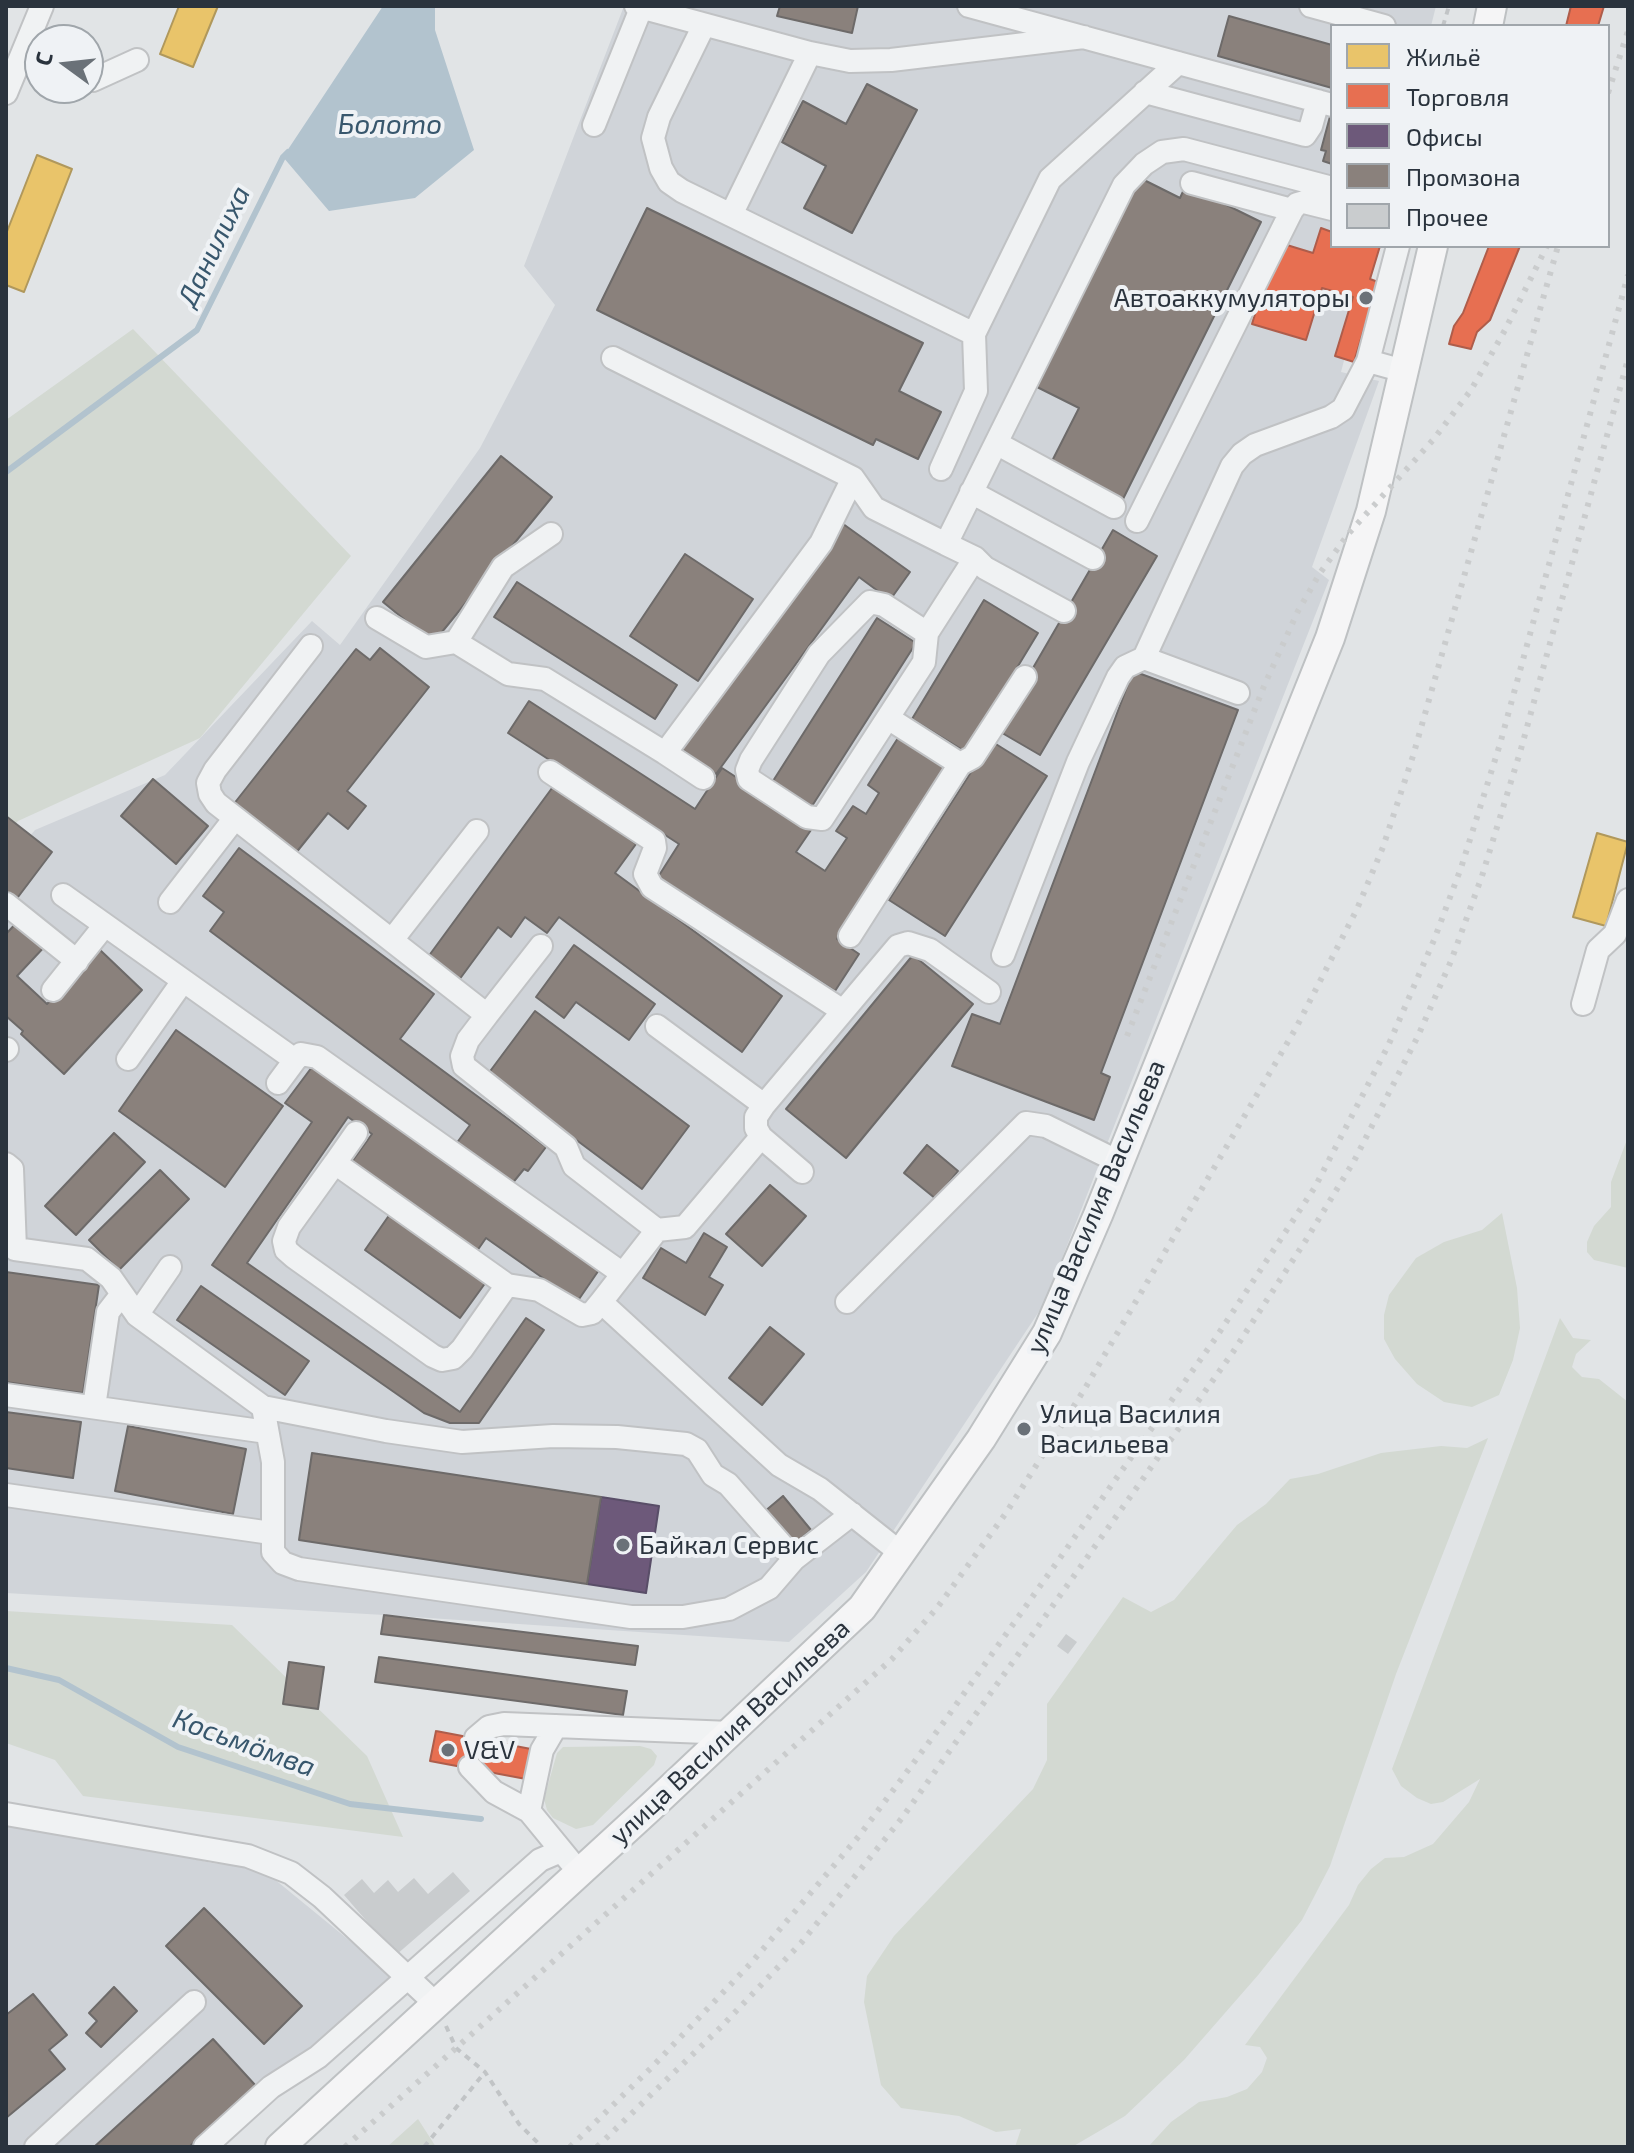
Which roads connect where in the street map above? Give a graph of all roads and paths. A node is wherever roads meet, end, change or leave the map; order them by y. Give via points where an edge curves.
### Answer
1 (969, 6) edge
2 (1311, 6) edge
3 (640, 7) edge
4 (1377, 24) edge
5 (704, 25) junction
6 (1084, 37) junction
7 (810, 53) junction
8 (137, 60) dead end
9 (1178, 63) junction
10 (24, 66) edge
11 (104, 75) edge
12 (1145, 92) junction
13 (6, 93) edge
14 (1325, 103) edge
15 (594, 125) dead end
16 (1192, 183) dead end
17 (1330, 187) edge
18 (1330, 208) edge
19 (1292, 210) junction
20 (731, 215) junction
21 (1397, 248) edge
22 (1433, 248) edge
23 (974, 334) junction
24 (613, 358) dead end
25 (1368, 361) junction
26 (1404, 371) junction
27 (996, 443) junction
28 (941, 469) dead end
29 (853, 478) junction
30 (971, 492) junction
31 (1114, 507) dead end
32 (1137, 521) dead end
33 (551, 534) dead end
34 (946, 544) junction
35 (975, 558) junction
36 (1093, 558) dead end
37 (1064, 611) dead end
38 (377, 618) dead end
39 (927, 633) junction
40 (456, 642) junction
41 (311, 646) dead end
42 (1144, 658) junction
43 (1025, 677) dead end
44 (1238, 693) dead end
45 (888, 718) junction
46 (665, 753) junction
47 (960, 764) junction
48 (550, 772) dead end
49 (703, 778) dead end
50 (235, 818) junction
51 (477, 831) dead end
52 (63, 895) dead end
53 (1628, 900) edge
54 (170, 902) dead end
55 (6, 904) edge
56 (105, 925) junction
57 (850, 936) dead end
58 (392, 940) junction
59 (541, 946) dead end
60 (1003, 955) dead end
61 (77, 961) junction
62 (183, 981) junction
63 (53, 990) dead end
64 (989, 992) dead end
65 (1583, 1004) dead end
66 (843, 1011) junction
67 (487, 1015) junction
68 (657, 1026) dead end
69 (128, 1059) dead end
70 (295, 1060) junction
71 (278, 1083) dead end
72 (764, 1105) junction
73 (356, 1133) dead end
74 (761, 1137) junction
75 (1119, 1162) junction
76 (335, 1163) junction
77 (6, 1164) edge
78 (802, 1172) dead end
79 (657, 1230) junction
80 (11, 1248) edge
81 (170, 1267) dead end
82 (623, 1274) junction
83 (507, 1285) junction
84 (122, 1294) junction
85 (601, 1302) junction
86 (847, 1302) dead end
87 (137, 1315) junction
88 (6, 1395) edge
89 (94, 1407) junction
90 (263, 1407) junction
91 (267, 1432) junction
92 (6, 1495) edge
93 (852, 1514) junction
94 (271, 1533) junction
95 (902, 1554) junction
96 (794, 1559) junction
97 (556, 1726) junction
98 (731, 1733) junction
99 (476, 1738) dead end
100 (470, 1767) dead end
101 (529, 1811) junction
102 (6, 1814) edge
103 (570, 1861) junction
104 (408, 1978) junction
105 (194, 2002) dead end
106 (437, 2005) junction
107 (485, 2072) junction
108 (36, 2147) edge
109 (205, 2147) edge
110 (280, 2147) edge
111 (424, 2147) edge
112 (542, 2147) edge

1 - 6 street
2 - 4 street
3 - 5 street
3 - 15 street
5 - 7 street
5 - 20 street via 653,138 669,182
6 - 7 street via 891,60 850,61
6 - 9 street
7 - 20 street
8 - 11 street
9 - 12 street
9 - 14 street
10 - 13 street
12 - 14 street via 1299,134 1309,132
12 - 23 street via 1050,179
16 - 19 street
17 - 27 street via 1184,149 1162,152 1144,164 1124,185
18 - 19 street via 1304,202
19 - 32 street
20 - 23 street
21 - 25 street
22 - 26 main road, улица Василия Васильева
23 - 28 street via 976,391
24 - 29 street
25 - 26 street
25 - 42 street via 1343,409 1255,445 1232,466
26 - 75 main road, улица Василия Васильева via 1371,511 1330,638
27 - 30 street
27 - 31 street
29 - 34 street via 874,508
29 - 46 street via 821,543
30 - 34 street
30 - 36 street
33 - 40 street via 503,567
34 - 35 street
35 - 37 street
35 - 39 street
38 - 40 street via 426,647
39 - 45 street via 924,662
39 - 45 street via 884,605 870,602 819,654 751,760 749,779 807,817 822,819
40 - 46 street via 508,674 559,686
41 - 50 street via 208,783 216,803
42 - 44 street
42 - 60 street via 1118,677 1078,762
43 - 47 street via 973,757
45 - 47 street
46 - 49 street
47 - 57 street
48 - 66 street via 654,841 645,874 652,887
50 - 54 street
50 - 58 street
51 - 58 street
52 - 56 street
53 - 65 street via 1615,934 1598,950
55 - 61 street
56 - 61 street
56 - 62 street
58 - 67 street
59 - 67 street
61 - 63 street
62 - 69 street
62 - 70 street
64 - 66 street via 930,950 908,943 898,946
66 - 72 street
67 - 79 street via 468,1040 464,1066 566,1147 574,1166
68 - 72 street
70 - 71 street
70 - 82 street via 301,1054 317,1057
72 - 74 street via 756,1117
73 - 76 street
74 - 78 street
74 - 79 street via 685,1227
75 - 86 street via 1046,1126 1026,1123
75 - 95 main road, улица Василия Васильева via 1047,1333
76 - 83 street
76 - 83 street via 289,1227 286,1250 433,1356 453,1358
77 - 80 street via 12,1169
79 - 82 street
80 - 84 street via 87,1259
81 - 87 street
82 - 85 street
83 - 85 street via 539,1290 582,1315
84 - 87 street
84 - 89 street via 108,1312
85 - 93 street via 779,1465
87 - 90 street
88 - 89 street
89 - 91 street
90 - 91 street
90 - 96 street via 462,1442 553,1436 686,1444
91 - 94 street via 273,1462
92 - 94 street
93 - 95 street
93 - 96 street
94 - 96 street via 273,1552 299,1569 631,1617 683,1617 729,1609 769,1588
95 - 98 main road, улица Василия Васильева via 862,1608
97 - 98 street
97 - 99 street via 504,1724 489,1727
97 - 101 street via 542,1750
98 - 103 main road, улица Василия Васильева
100 - 101 street via 494,1792
101 - 103 street
102 - 104 street via 248,1856 291,1873
103 - 104 street via 540,1860
103 - 106 main road, улица Василия Васильева
104 - 106 street
104 - 109 street
105 - 108 street
106 - 107 path via 456,2048
106 - 110 main road, улица Василия Васильева
107 - 111 path
107 - 112 path via 519,2124

